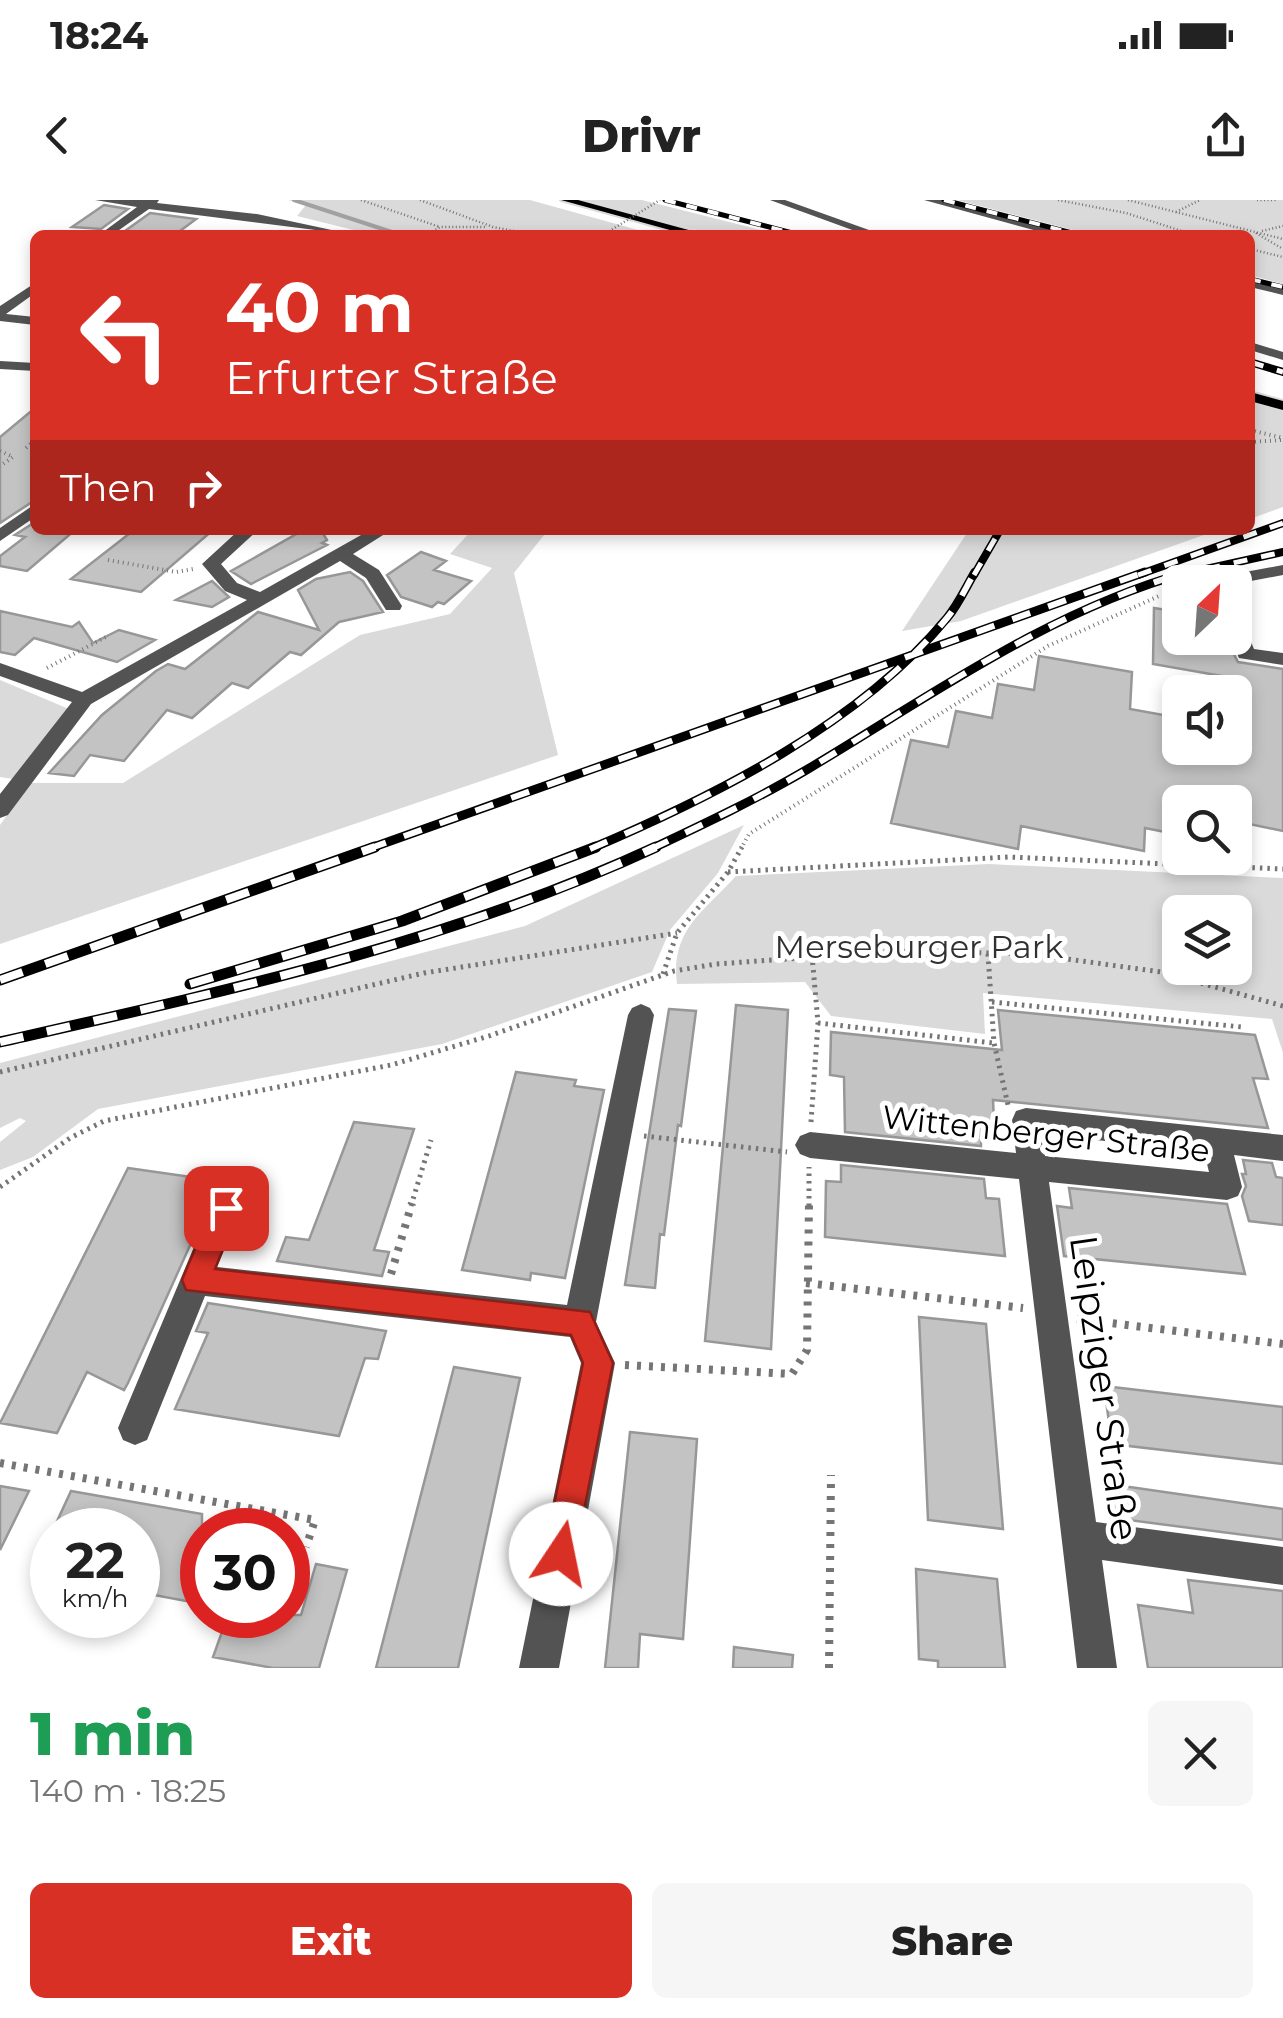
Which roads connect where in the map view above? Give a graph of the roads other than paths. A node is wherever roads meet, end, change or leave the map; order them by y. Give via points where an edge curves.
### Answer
1 (100, 200) edge
2 (775, 200) edge
3 (929, 200) edge
4 (152, 202) edge
5 (561, 202) edge
6 (112, 230) edge
7 (326, 230) edge
8 (656, 230) edge
9 (681, 230) edge
10 (862, 230) edge
11 (1046, 230) edge
12 (1255, 283) edge
13 (30, 291) edge
14 (1283, 291) edge
15 (19, 299) junction
16 (30, 300) edge
17 (0, 316) edge
18 (30, 319) edge
19 (1255, 348) edge
20 (1283, 356) edge
21 (0, 365) edge
22 (30, 367) edge
23 (1255, 388) edge
24 (1283, 396) edge
25 (1255, 398) edge
26 (1283, 406) edge
27 (30, 512) edge
28 (243, 535) edge
29 (374, 535) edge
30 (0, 536) edge
31 (342, 556) junction
32 (1283, 570) edge
33 (1252, 576) edge
34 (264, 600) junction
35 (393, 606) dead end
36 (1252, 655) edge
37 (1283, 659) edge
38 (0, 669) edge
39 (84, 700) junction
40 (0, 810) edge
41 (641, 1014) dead end
42 (1026, 1120) joint
43 (1216, 1140) junction
44 (1283, 1148) edge
45 (800, 1149) road end
46 (1032, 1167) junction
47 (226, 1208) dead end
48 (196, 1280) junction
49 (580, 1322) junction
50 (136, 1428) dead end
51 (1082, 1539) junction
52 (1283, 1566) edge
53 (539, 1668) edge
54 (1097, 1668) edge

1 - 4 street
2 - 10 street
3 - 11 street
4 - 6 street
4 - 7 street
5 - 8 main road
5 - 9 main road
12 - 14 street
13 - 15 street
15 - 16 street
15 - 17 street
17 - 18 street
19 - 20 street
21 - 22 street
23 - 24 main road
25 - 26 main road
27 - 30 street
28 - 34 street via 211,564 231,587
29 - 31 street
31 - 34 street
31 - 35 street via 373,574
32 - 33 street
34 - 39 street
36 - 37 street
38 - 39 street
39 - 40 street
41 - 49 street
42 - 43 street, Wittenberger Straße
42 - 46 street, Leipziger Straße
43 - 44 street, Wittenberger Straße
43 - 46 street, Wittenberger Straße via 1227,1187
45 - 46 street, Wittenberger Straße
46 - 51 street, Leipziger Straße
47 - 48 street
48 - 49 street
48 - 50 street
49 - 53 street via 598,1363
51 - 52 street
51 - 54 street, Leipziger Straße

